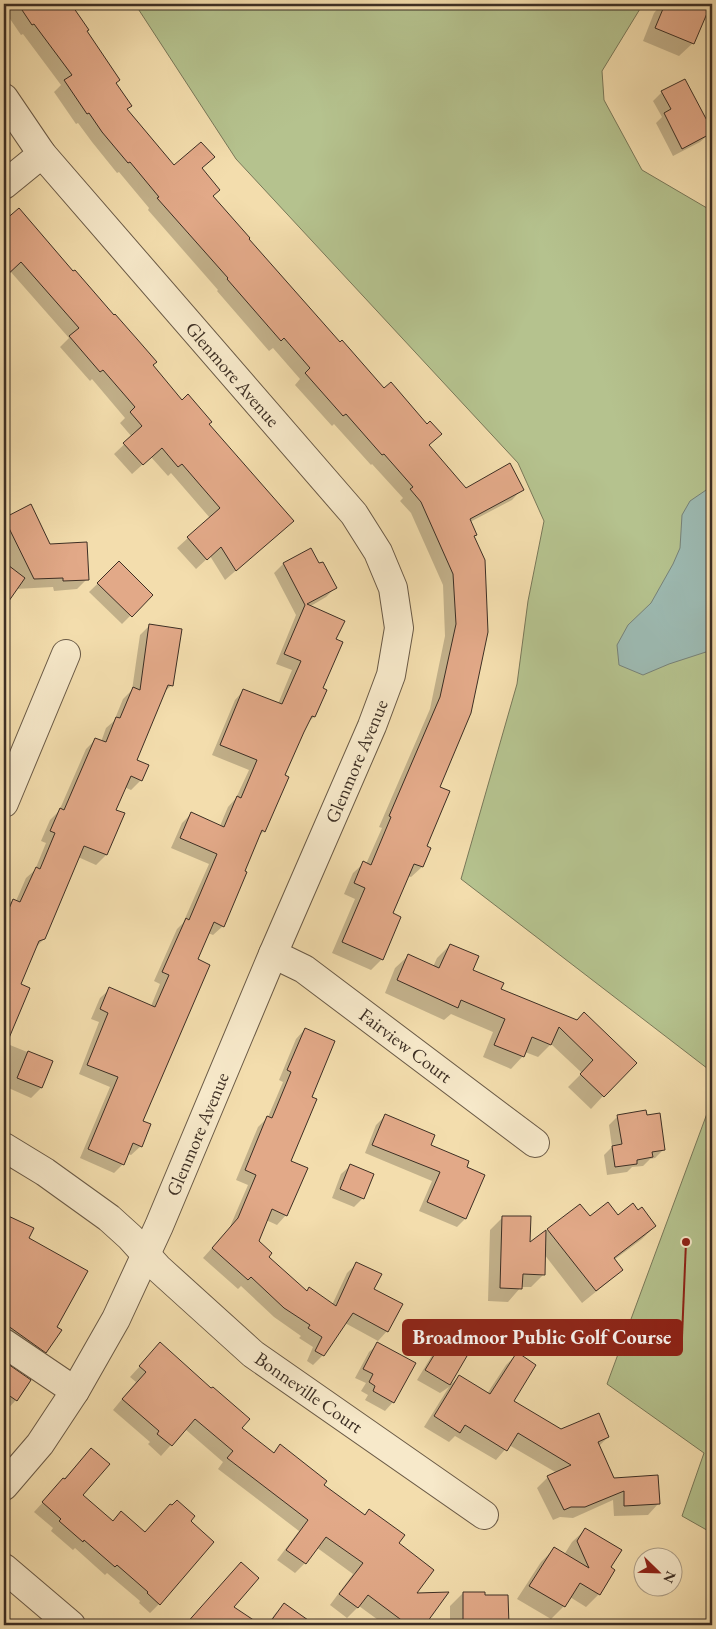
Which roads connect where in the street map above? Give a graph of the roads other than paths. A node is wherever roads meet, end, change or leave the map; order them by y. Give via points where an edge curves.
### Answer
1 (4, 98) edge
2 (42, 154) junction
3 (4, 185) edge
4 (66, 654) dead end
5 (4, 803) edge
6 (273, 954) junction
7 (534, 1143) dead end
8 (4, 1147) edge
9 (146, 1254) junction
10 (4, 1343) edge
11 (75, 1392) junction
12 (4, 1486) edge
13 (484, 1515) dead end
14 (4, 1568) edge
15 (71, 1625) edge

1 - 2 street, Glenmore Avenue
2 - 3 street
2 - 6 street, Glenmore Avenue via 354,514 378,552 393,588 399,628 391,675
4 - 5 street
6 - 7 street, Fairview Court via 304,968
6 - 9 street, Glenmore Avenue
8 - 9 street, Bonneville Court via 109,1218
9 - 11 street, Glenmore Avenue via 116,1319
9 - 13 street, Bonneville Court via 253,1354
10 - 11 street
11 - 12 street, Glenmore Avenue via 40,1444
14 - 15 street

